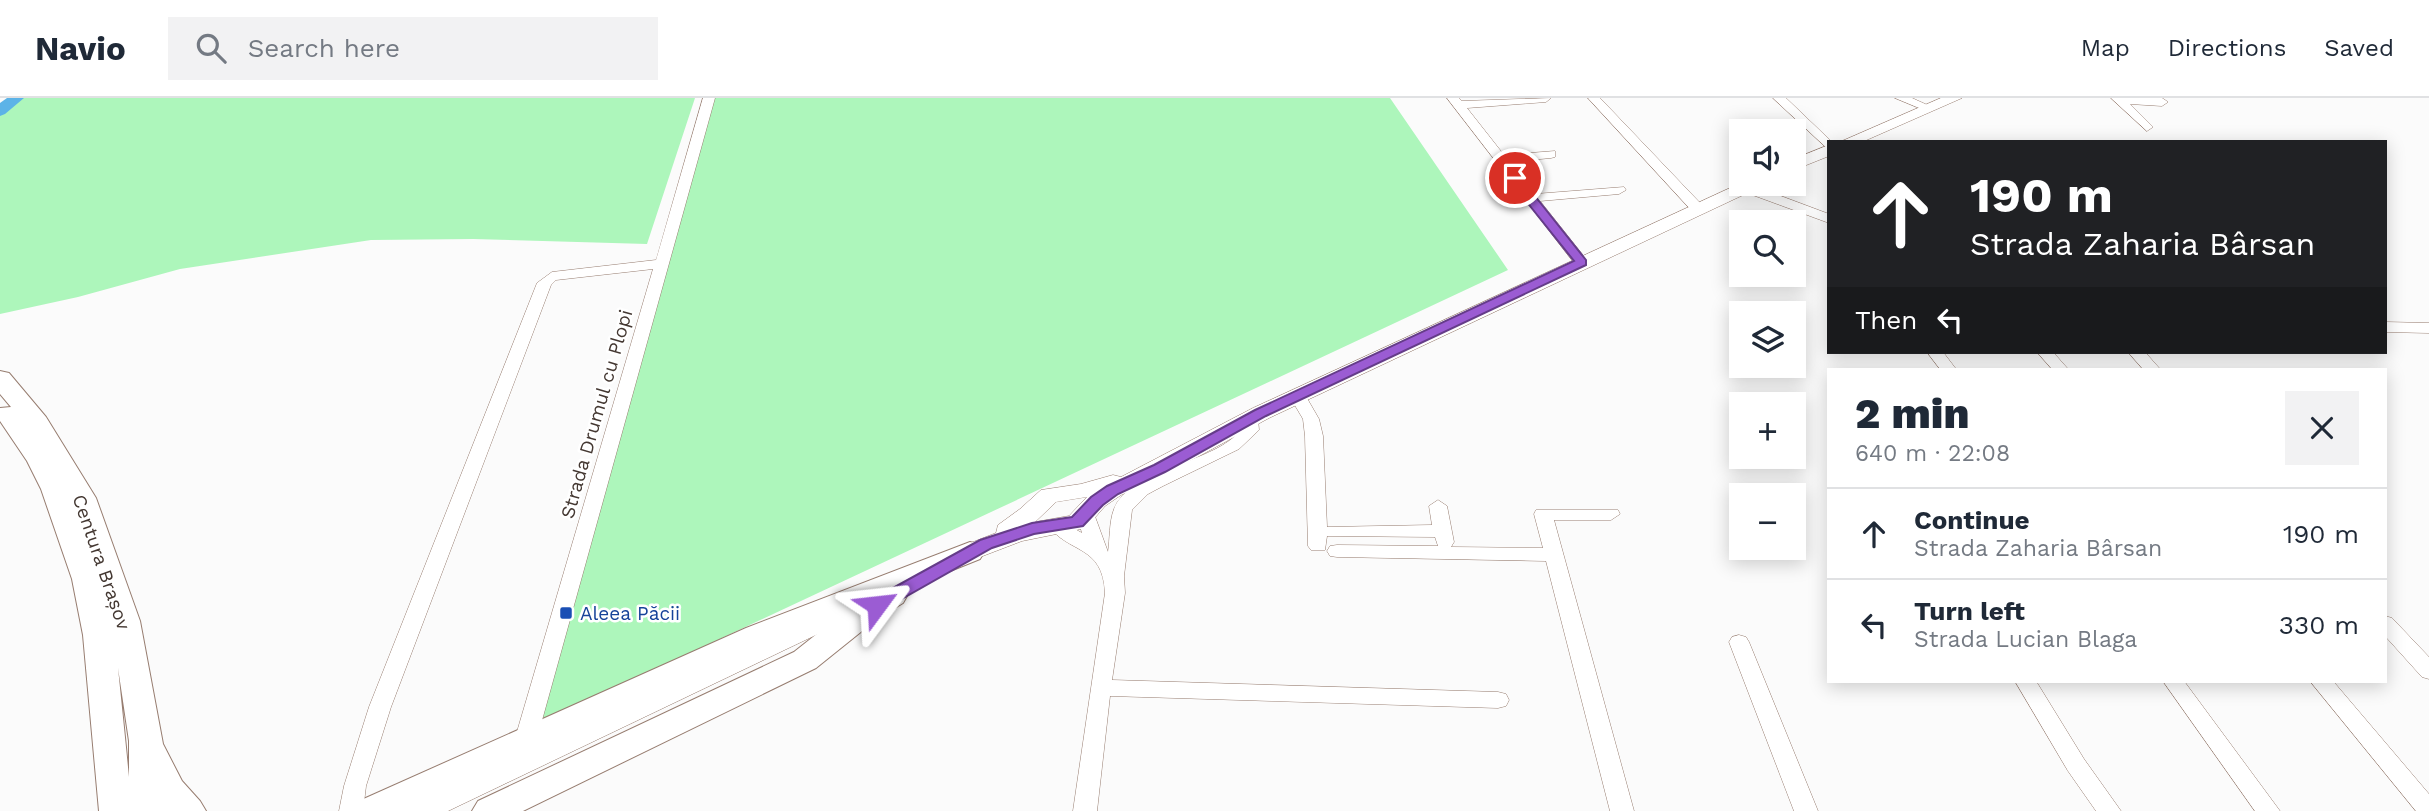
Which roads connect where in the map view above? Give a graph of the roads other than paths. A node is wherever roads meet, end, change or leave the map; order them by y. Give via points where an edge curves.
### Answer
1 (709, 98) edge
2 (1594, 98) edge
3 (1779, 98) edge
4 (1901, 98) edge
5 (1954, 98) edge
6 (1546, 99) edge
7 (2118, 99) edge
8 (1456, 101) edge
9 (2162, 102) dead end
10 (1928, 108) junction
11 (2147, 127) dead end
12 (1853, 140) edge
13 (1827, 146) edge
14 (1827, 149) edge
15 (1551, 154) dead end
16 (1499, 159) junction
17 (1806, 159) edge
18 (1619, 190) dead end
19 (1729, 195) edge
20 (1771, 196) edge
21 (1530, 198) junction
22 (1790, 204) junction
23 (1698, 209) junction
24 (1788, 210) edge
25 (1827, 218) edge
26 (1581, 262) junction
27 (660, 264) junction
28 (2387, 327) edge
29 (2421, 328) edge
30 (2429, 340) edge
31 (2047, 354) edge
32 (2138, 354) edge
33 (2059, 368) edge
34 (2151, 368) edge
35 (0, 378) edge
36 (1298, 397) junction
37 (0, 404) edge
38 (1250, 419) junction
39 (1083, 505) junction
40 (1438, 506) dead end
41 (1611, 514) dead end
42 (1049, 520) junction
43 (1333, 531) dead end
44 (1443, 531) junction
45 (978, 548) junction
46 (1098, 552) junction
47 (1447, 553) junction
48 (1554, 555) junction
49 (1114, 576) junction
50 (2387, 625) edge
51 (1739, 642) dead end
52 (2429, 671) edge
53 (2026, 683) edge
54 (2174, 683) edge
55 (2323, 683) edge
56 (1100, 688) junction
57 (1499, 700) dead end
58 (146, 741) junction
59 (525, 742) junction
60 (109, 769) junction
61 (2429, 810) edge
62 (102, 811) edge
63 (117, 811) edge
64 (146, 811) edge
65 (188, 811) edge
66 (351, 811) edge
67 (370, 811) edge
68 (419, 811) edge
69 (490, 811) edge
70 (1085, 811) edge
71 (1622, 811) edge
72 (1806, 811) edge
73 (2109, 811) edge
74 (2268, 811) edge

1 - 27 street, Strada Drumul cu Plopi
2 - 23 street
3 - 13 street
4 - 10 street
5 - 10 main road
6 - 8 street
7 - 9 street
7 - 11 street
8 - 16 street
10 - 12 main road
14 - 17 main road
15 - 16 street
16 - 21 street
18 - 21 street
19 - 23 main road
20 - 22 street
21 - 26 street
22 - 24 street
22 - 25 street
23 - 26 main road
26 - 36 main road
27 - 59 street, Strada Drumul cu Plopi
27 - 66 street via 552,276 544,283 380,707
28 - 29 street
29 - 30 street
31 - 33 street
32 - 34 street
35 - 58 highway, Centura Brașov via 37,422 82,498 125,621
36 - 38 main road
36 - 47 street via 1311,419 1328,549
37 - 60 highway, Centura Brașov via 47,473 74,537 98,631
38 - 39 main road
38 - 49 street via 1250,430 1234,445 1126,502
39 - 42 main road via 1077,522
39 - 42 main road via 1049,495 1038,503
39 - 46 street
40 - 44 street
41 - 48 street via 1543,514
42 - 45 main road
42 - 46 street
43 - 44 street
44 - 47 street
45 - 59 highway via 757,636
45 - 68 main road
45 - 69 highway via 866,611 805,660
46 - 49 street
47 - 48 street
48 - 71 street
49 - 56 street via 1114,605
50 - 52 street
51 - 72 street
53 - 73 street
54 - 74 street
55 - 61 street
56 - 57 street
56 - 70 street
58 - 64 highway, Centura Brașov
58 - 65 highway via 163,782
59 - 67 highway
60 - 62 highway
60 - 63 highway, Centura Brașov

